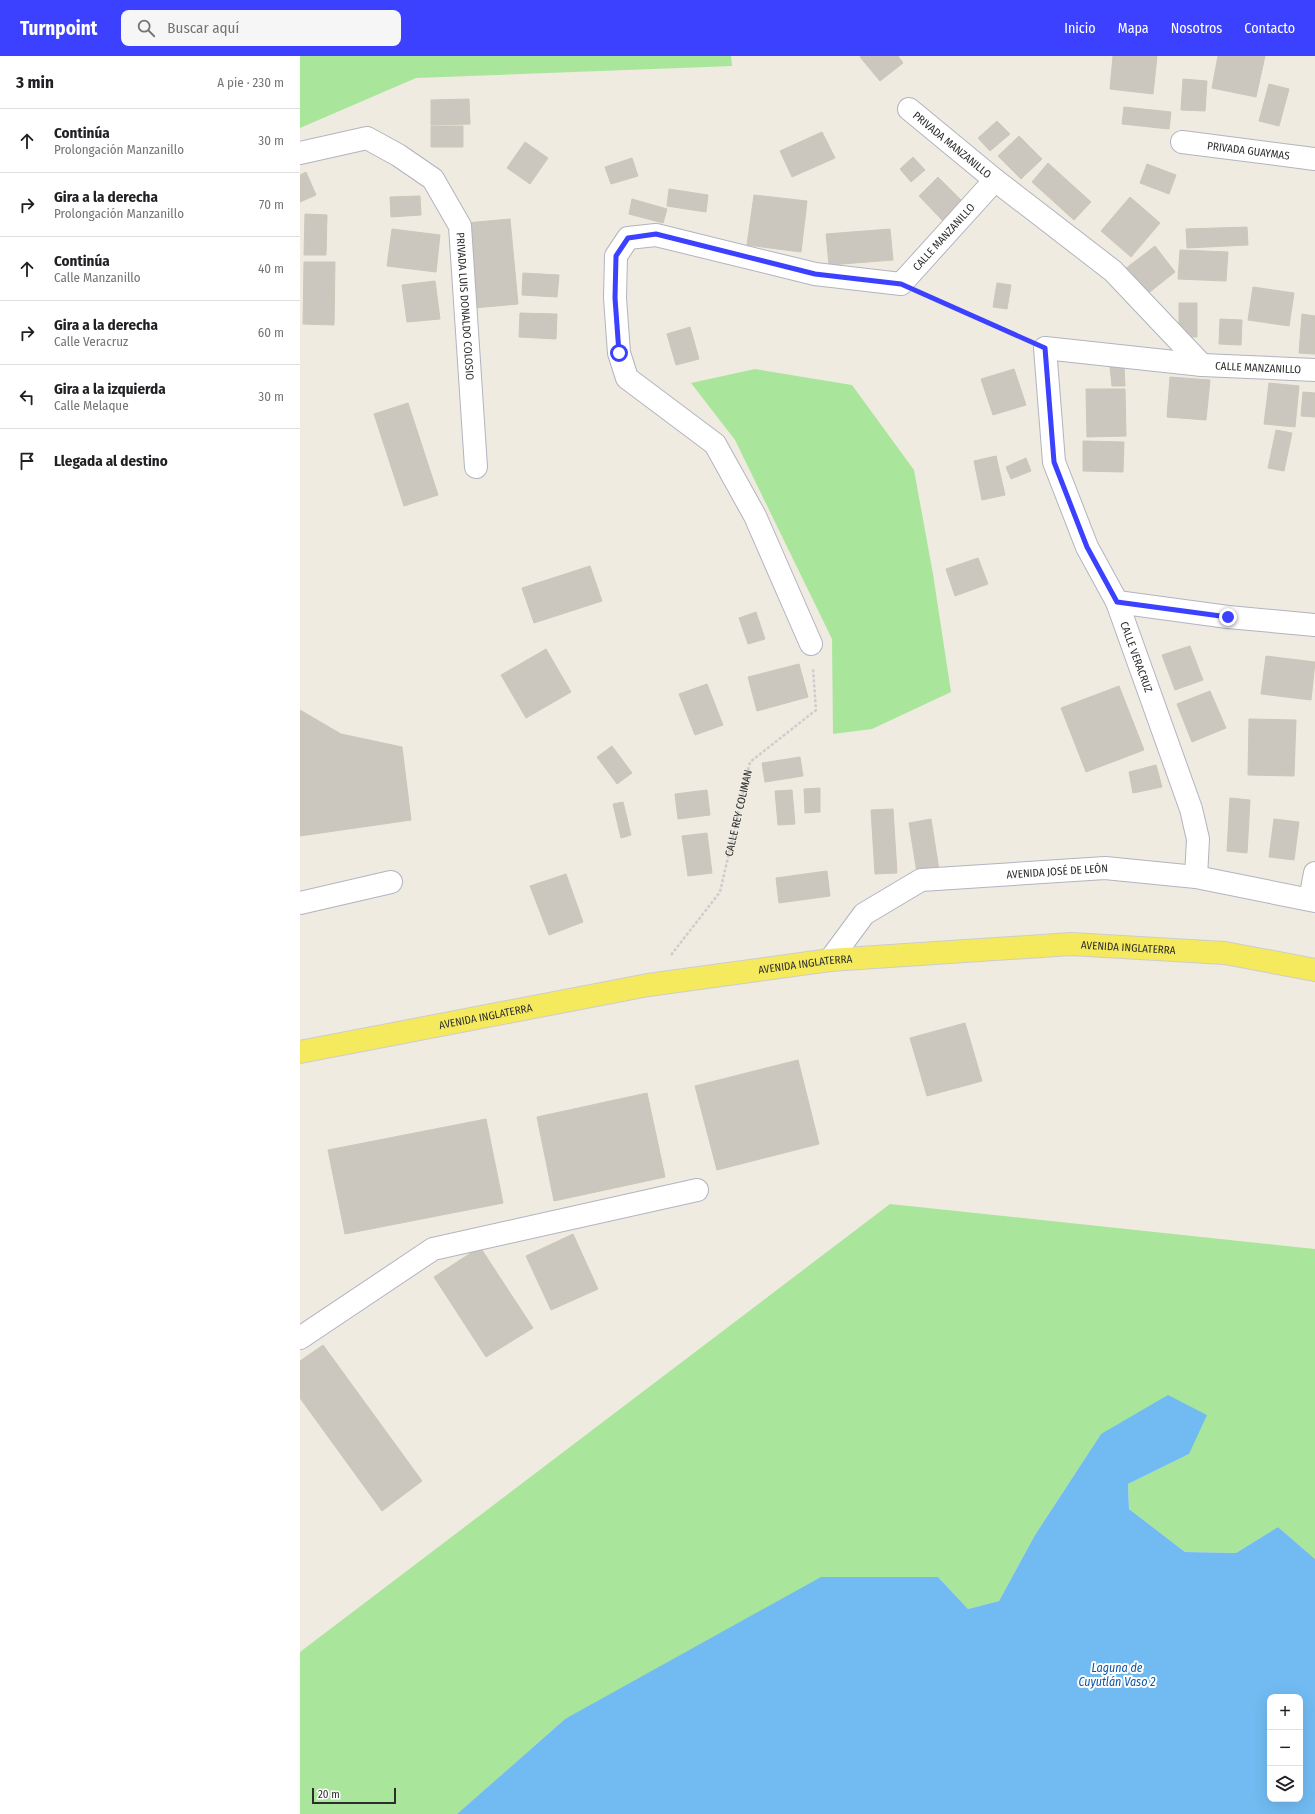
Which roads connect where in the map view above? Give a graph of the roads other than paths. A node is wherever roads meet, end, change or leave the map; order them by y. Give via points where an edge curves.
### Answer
1 (910, 109) dead end
2 (1182, 142) dead end
3 (300, 153) edge
4 (1315, 160) edge
5 (995, 180) junction
6 (1045, 348) joint
7 (1202, 365) junction
8 (1315, 370) edge
9 (476, 467) dead end
10 (1117, 602) junction
11 (1315, 625) edge
12 (811, 644) road end
13 (1315, 874) edge
14 (1196, 877) junction
15 (391, 882) dead end
16 (1312, 900) edge
17 (300, 903) edge
18 (830, 960) junction
19 (1315, 970) edge
20 (300, 1052) edge
21 (697, 1190) dead end
22 (300, 1338) edge

1 - 5 street, PRIVADA MANZANILLO
2 - 4 street, PRIVADA GUAYMAS
3 - 9 street, PRIVADA LUIS DONALDO COLOSIO via 368,138 433,179 460,226
5 - 7 street, CALLE MANZANILLO via 1113,271
5 - 12 street, CALLE MANZANILLO via 901,284 815,274 656,234 628,238 616,256 615,298 619,353 627,378 715,444 755,516
6 - 7 street, CALLE MANZANILLO
6 - 10 street, CALLE VERACRUZ via 1054,462 1087,547
7 - 8 street, CALLE MANZANILLO
10 - 11 street via 1228,617
10 - 14 street, CALLE VERACRUZ via 1191,809 1198,839
13 - 16 street
14 - 16 street, AVENIDA JOSÉ DE LEÓN
14 - 18 street, AVENIDA JOSÉ DE LEÓN via 1105,868 920,880 864,914
15 - 17 street
18 - 19 main road, AVENIDA INGLATERRA via 1071,944 1225,953
18 - 20 main road, AVENIDA INGLATERRA via 648,985
21 - 22 street via 433,1249

